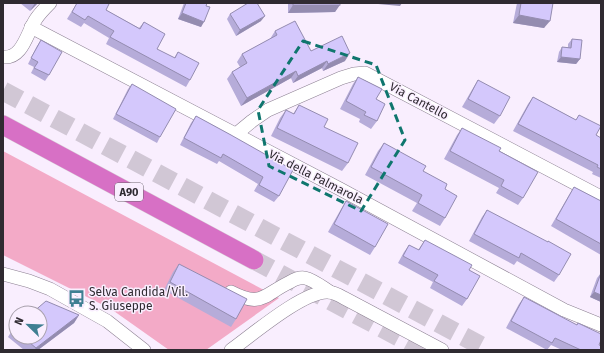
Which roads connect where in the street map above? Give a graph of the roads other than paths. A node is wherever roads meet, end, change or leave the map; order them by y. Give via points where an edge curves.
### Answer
1 (50, 3) edge
2 (31, 27) junction
3 (6, 57) edge
4 (3, 125) edge
5 (235, 135) junction
6 (601, 197) edge
7 (254, 260) tunnel mouth
8 (3, 274) edge
9 (217, 285) edge
10 (330, 292) junction
11 (601, 325) edge
12 (144, 350) edge
13 (231, 350) edge
14 (442, 350) edge

1 - 2 street
2 - 3 street via 20,49
2 - 5 street, Via della Palmarola
4 - 7 highway, A90
5 - 6 street, Via Cantello via 268,110 348,76 365,73
5 - 11 street, Via della Palmarola via 564,310
8 - 12 street via 50,289 107,321
9 - 10 street via 252,300 259,300 294,280 303,278
10 - 13 street via 314,294 300,301
10 - 14 street

